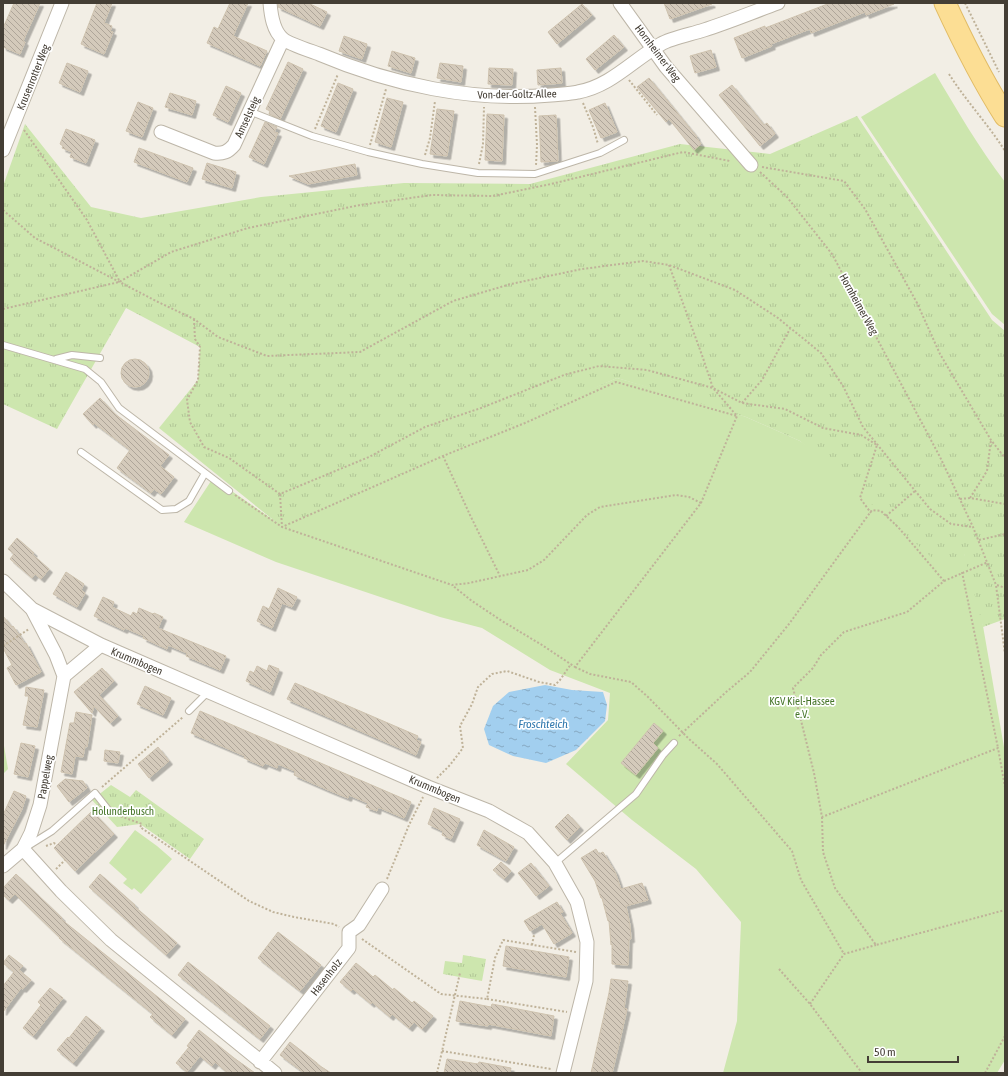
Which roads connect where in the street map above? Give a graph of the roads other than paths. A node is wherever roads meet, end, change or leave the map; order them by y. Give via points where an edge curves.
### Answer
1 (62, 3) edge
2 (270, 3) edge
3 (778, 3) edge
4 (945, 3) edge
5 (623, 4) edge
6 (283, 39) junction
7 (654, 49) junction
8 (249, 111) junction
9 (1005, 116) edge
10 (161, 132) dead end
11 (624, 140) dead end
12 (3, 150) edge
13 (751, 164) road end
14 (3, 345) edge
15 (100, 358) dead end
16 (54, 360) junction
17 (81, 452) dead end
18 (205, 473) junction
19 (229, 491) road end
20 (3, 581) edge
21 (32, 609) junction
22 (101, 645) junction
23 (64, 676) junction
24 (208, 692) junction
25 (190, 711) road end
26 (674, 743) road end
27 (110, 812) road end
28 (27, 853) junction
29 (555, 863) junction
30 (3, 866) edge
31 (382, 889) road end
32 (260, 1062) junction
33 (564, 1072) edge
34 (275, 1073) edge

1 - 12 street, Krusenrotter Weg
2 - 6 street via 274,27
3 - 7 street, Von-der-Goltz-Allee via 662,43
4 - 9 main road
5 - 7 street, Hornheimer Weg
6 - 7 street, Von-der-Goltz-Allee via 342,64 389,78 436,90 484,96 535,96 579,92 600,85
6 - 8 street, Amselsteig
7 - 13 street, Hornheimer Weg via 666,67
8 - 10 street, Amselsteig via 234,144 227,151 220,153
8 - 11 lane via 312,136 368,152 478,173 535,174 600,153
14 - 16 lane
15 - 16 lane via 72,355
16 - 18 lane via 85,369 101,382 119,408
17 - 18 lane via 162,510 176,508 189,501
18 - 19 lane
20 - 21 street, Krummbogen
21 - 22 street, Krummbogen
21 - 23 street, Krummbogen
22 - 23 street, Krummbogen
22 - 24 street, Krummbogen
23 - 28 street, Pappelweg via 40,805 30,834
24 - 25 lane
24 - 29 street, Krummbogen via 489,811 528,833
26 - 29 lane via 636,794
27 - 28 lane via 95,793
28 - 30 street, Pappelweg
28 - 32 street via 111,940
29 - 33 street, Krummbogen via 577,902 587,942 586,981
31 - 32 street, Hasenholz via 359,925 349,932 349,948
32 - 34 street

